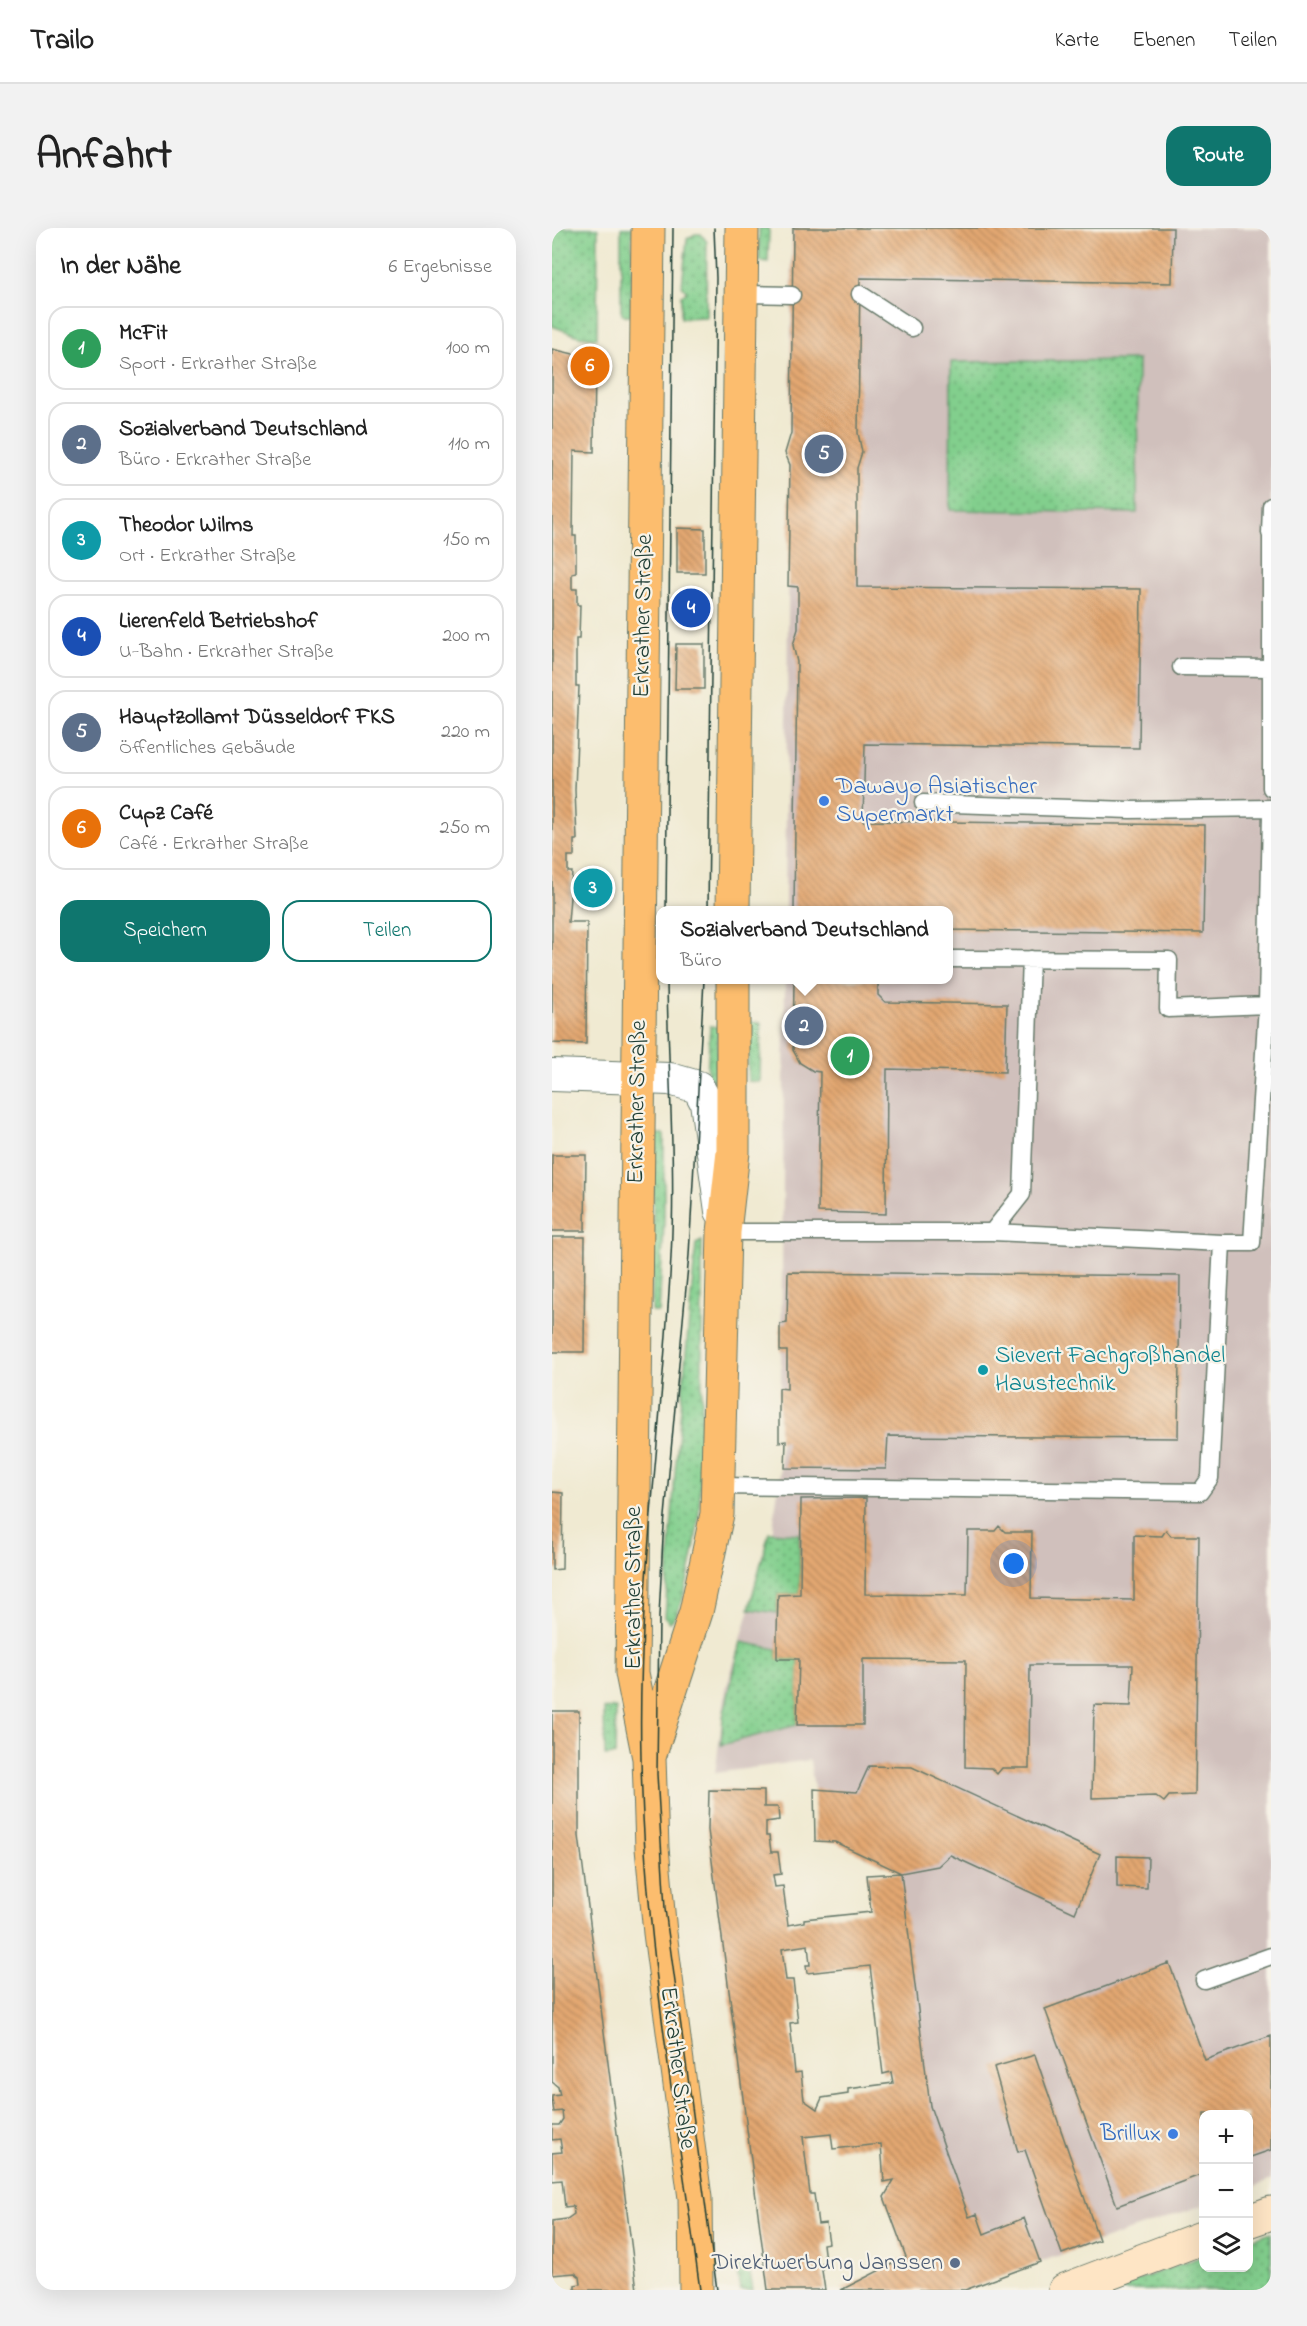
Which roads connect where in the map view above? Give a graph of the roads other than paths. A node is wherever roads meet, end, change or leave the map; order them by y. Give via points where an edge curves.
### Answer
1 (648, 228) edge
2 (742, 228) edge
3 (742, 294) junction
4 (860, 294) dead end
5 (792, 295) dead end
6 (912, 328) dead end
7 (1271, 506) edge
8 (1271, 533) edge
9 (1181, 667) dead end
10 (1270, 668) edge
11 (1271, 788) edge
12 (923, 803) dead end
13 (1271, 808) edge
14 (1271, 813) edge
15 (733, 906) edge
16 (953, 959) edge
17 (1031, 959) junction
18 (733, 984) edge
19 (1267, 1005) junction
20 (552, 1075) edge
21 (639, 1078) junction
22 (724, 1232) junction
23 (992, 1232) junction
24 (1222, 1243) junction
25 (720, 1486) junction
26 (649, 1758) junction
27 (1271, 1956) edge
28 (1204, 1980) dead end
29 (695, 2198) junction
30 (1271, 2213) edge
31 (1253, 2219) edge
32 (1199, 2239) edge
33 (696, 2290) edge
34 (720, 2290) edge
35 (1065, 2290) edge

1 - 21 main road, Erkrather Straße
2 - 3 main road
3 - 5 lane
3 - 15 main road
4 - 6 lane
7 - 8 lane
8 - 10 lane
9 - 10 lane
10 - 11 lane
12 - 13 lane via 1130,810
14 - 19 lane
16 - 17 lane
17 - 19 lane via 1169,960 1168,1009
17 - 23 lane via 1022,1194
18 - 22 main road, Erkrather Straße via 733,1152
19 - 24 lane via 1252,1243
20 - 21 street
21 - 22 street via 670,1079 698,1087 702,1092
21 - 26 main road, Erkrather Straße via 632,1673
22 - 23 lane
22 - 25 main road, Erkrather Straße
23 - 24 lane
24 - 25 lane via 1210,1478 1200,1492
25 - 26 main road, Erkrather Straße via 708,1566 696,1612
26 - 29 main road, Erkrather Straße via 660,1933
27 - 28 lane
29 - 33 main road, Erkrather Straße
29 - 34 main road, Erkrather Straße
30 - 31 main road
32 - 35 main road

